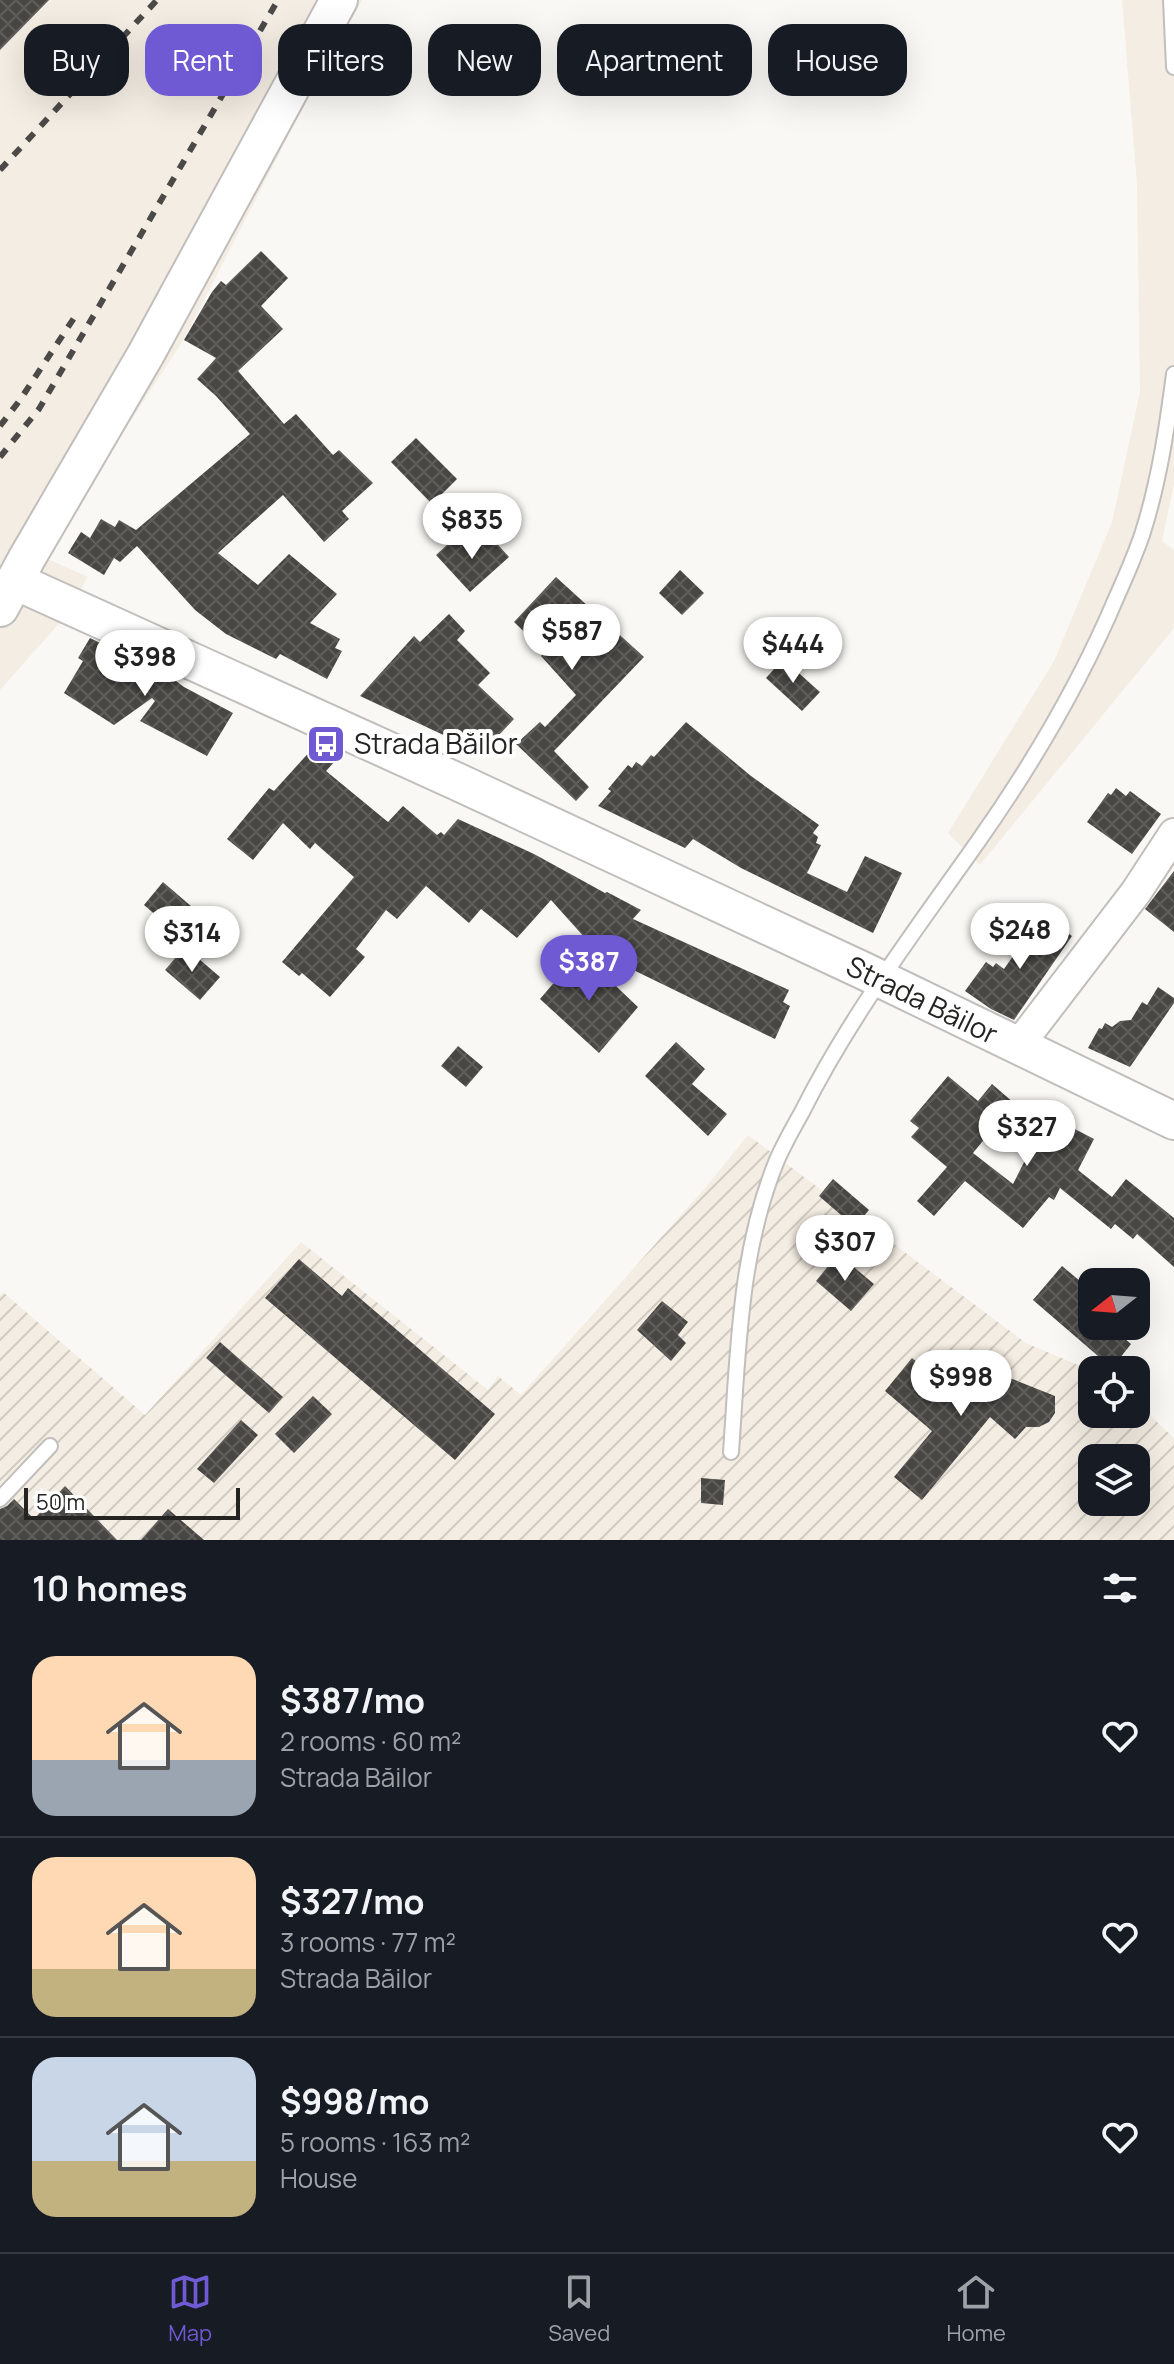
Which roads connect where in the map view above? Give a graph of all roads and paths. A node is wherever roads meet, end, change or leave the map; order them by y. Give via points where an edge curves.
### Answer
1 (339, 0) edge
2 (1171, 0) edge
3 (1174, 67) edge
4 (1174, 374) edge
5 (7, 594) edge
6 (1174, 834) edge
7 (880, 979) junction
8 (1018, 1046) junction
9 (1174, 1121) edge
10 (50, 1446) dead end
11 (731, 1452) dead end
12 (0, 1499) edge

1 - 5 street via 146,354
2 - 3 lane
4 - 7 lane via 1157,482 1142,536 1078,682 987,829
5 - 7 street, Strada Băilor via 458,782
6 - 8 street
7 - 8 street, Strada Băilor
7 - 11 lane via 820,1076 777,1159 762,1205 749,1259
8 - 9 street, Strada Băilor
10 - 12 lane

